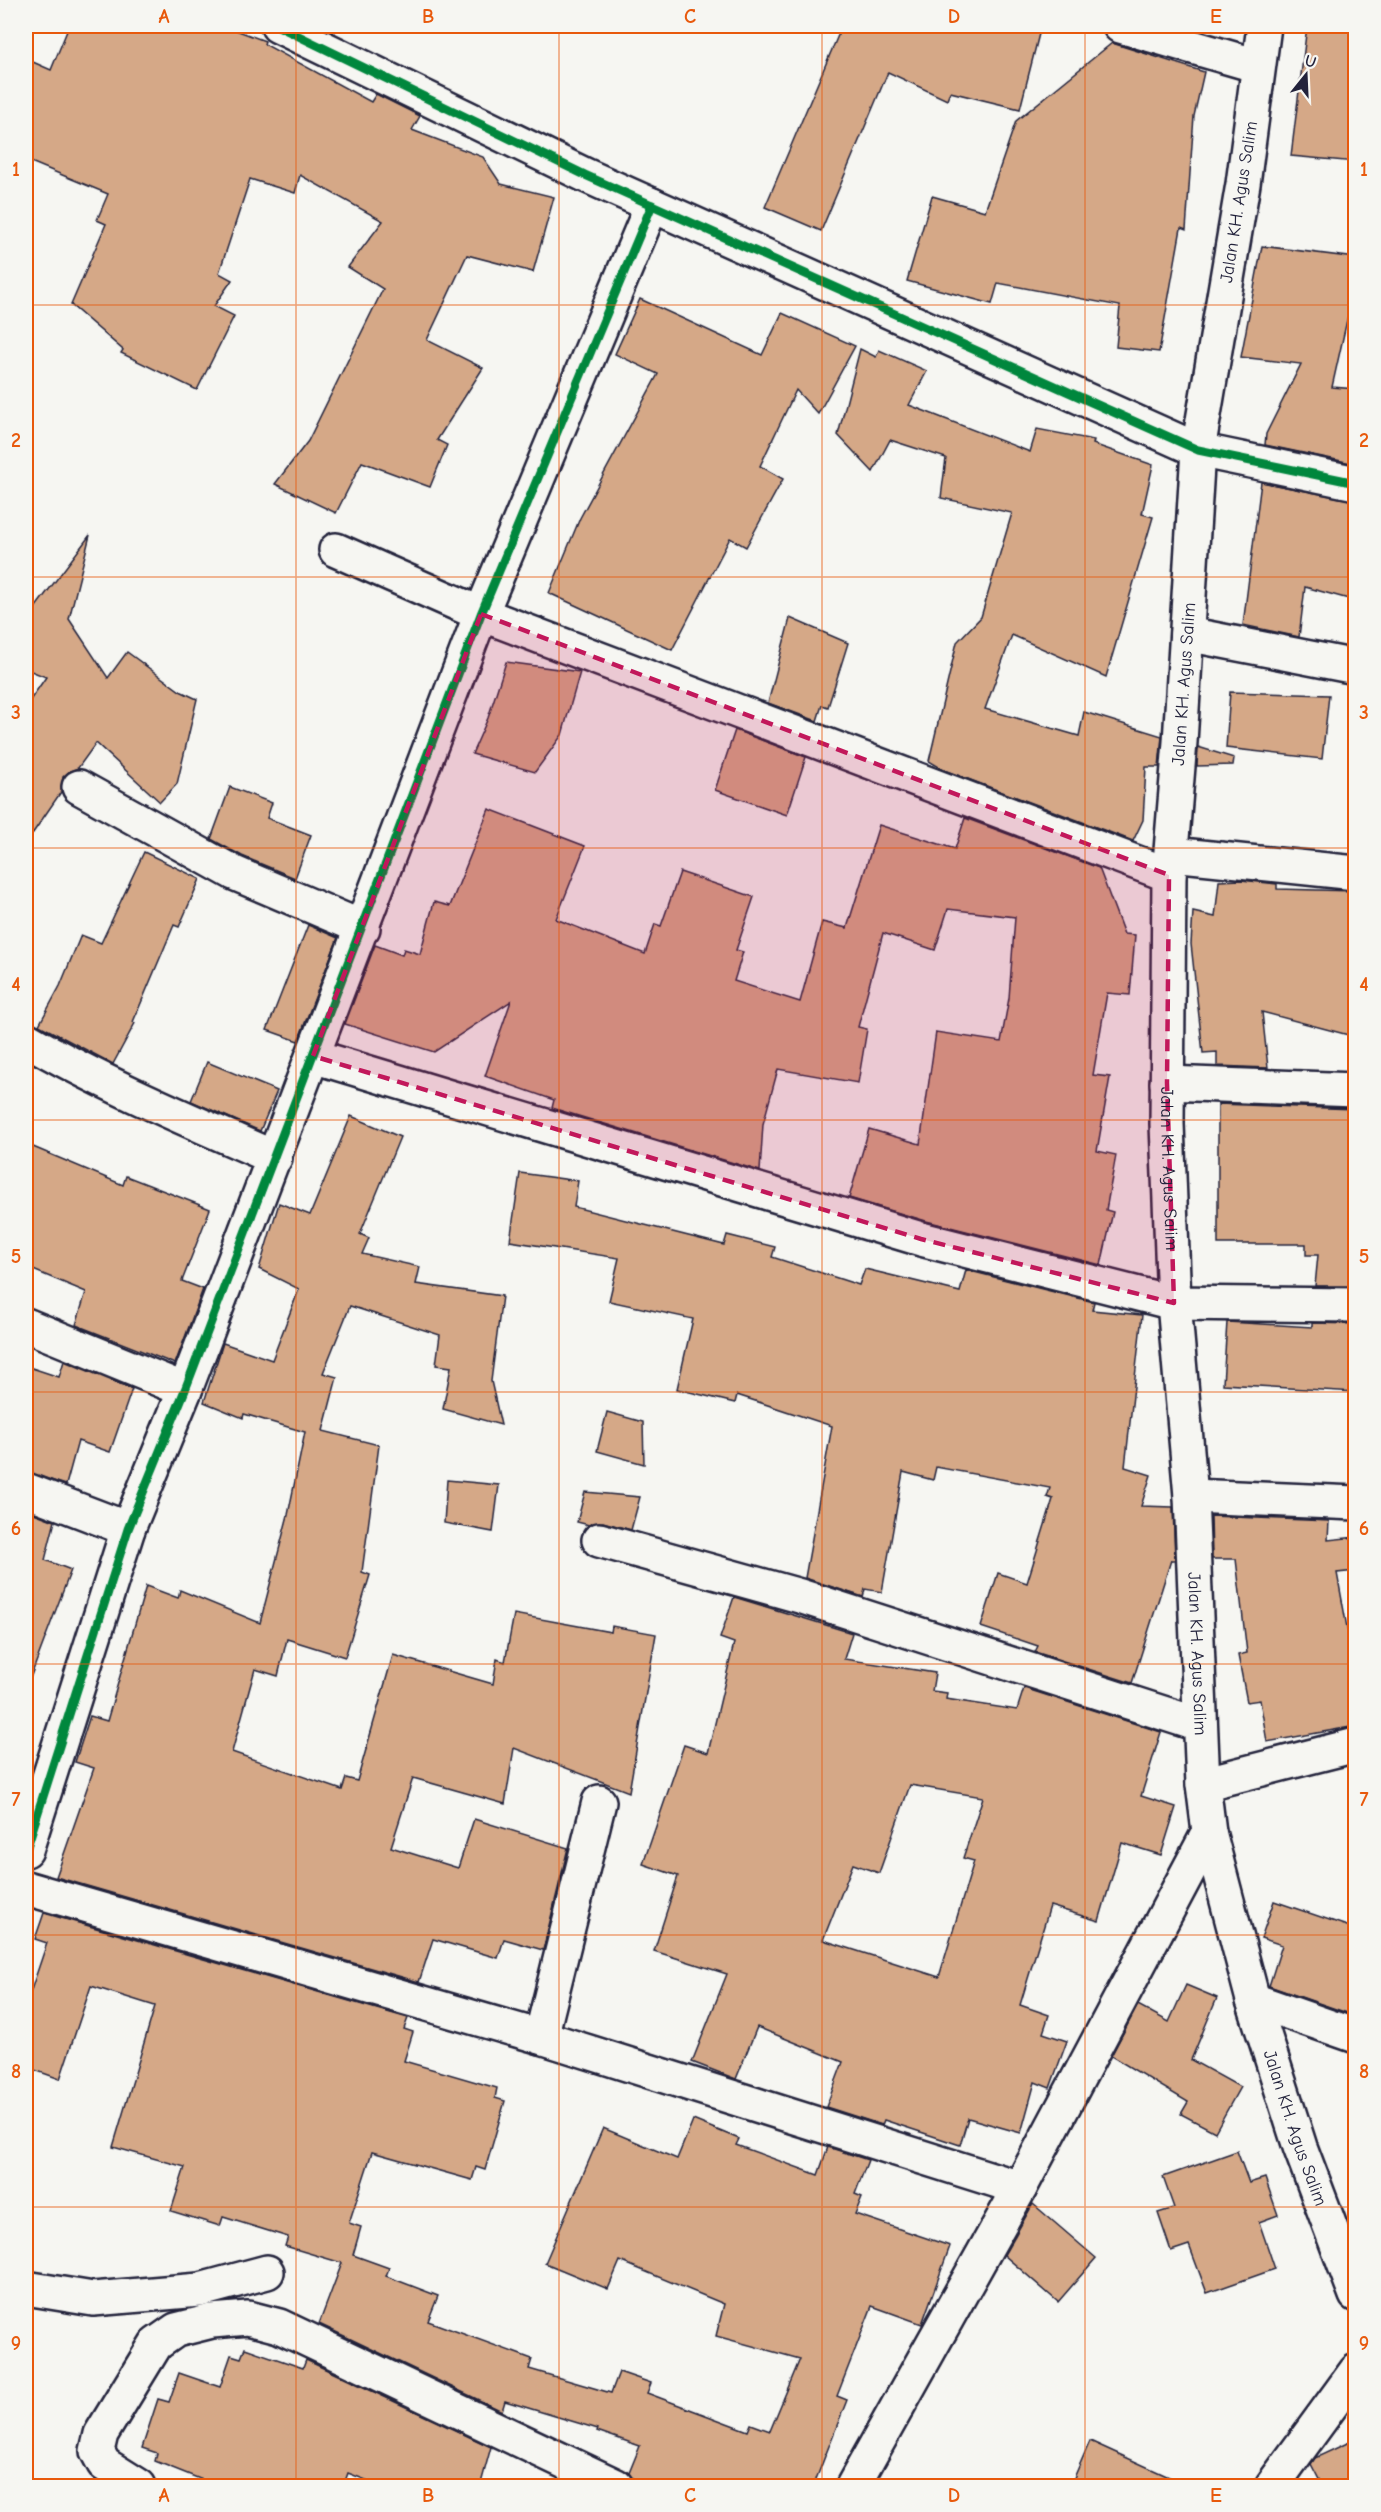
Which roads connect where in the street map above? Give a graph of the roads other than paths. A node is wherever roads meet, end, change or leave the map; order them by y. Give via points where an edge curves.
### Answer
1 (278, 26) edge
2 (1120, 26) edge
3 (1264, 26) edge
4 (1258, 66) junction
5 (652, 205) junction
6 (1198, 450) junction
7 (1356, 483) edge
8 (336, 550) dead end
9 (481, 614) junction
10 (1187, 634) junction
11 (1356, 667) edge
12 (79, 787) dead end
13 (1170, 864) junction
14 (1356, 873) edge
15 (363, 928) junction
16 (26, 1039) edge
17 (313, 1056) junction
18 (1167, 1083) junction
19 (1356, 1090) edge
20 (274, 1158) junction
21 (1174, 1303) junction
22 (1356, 1305) edge
23 (26, 1325) edge
24 (185, 1390) junction
25 (26, 1490) edge
26 (1191, 1496) junction
27 (1356, 1503) edge
28 (128, 1529) junction
29 (599, 1540) dead end
30 (1200, 1725) junction
31 (1356, 1744) edge
32 (1203, 1784) junction
33 (599, 1802) dead end
34 (1209, 1832) junction
35 (26, 1850) edge
36 (26, 1888) edge
37 (1253, 2000) junction
38 (1356, 2036) edge
39 (541, 2037) junction
40 (1020, 2188) junction
41 (267, 2272) dead end
42 (26, 2288) edge
43 (1356, 2295) edge
44 (1356, 2371) edge
45 (139, 2487) edge
46 (616, 2487) edge
47 (853, 2487) edge
48 (1272, 2487) edge

1 - 5 street
2 - 4 street
3 - 4 street, Jalan KH. Agus Salim
4 - 6 street, Jalan KH. Agus Salim via 1243,184
5 - 6 street
5 - 9 street
6 - 7 street
6 - 10 street, Jalan KH. Agus Salim
8 - 9 street
9 - 13 street
9 - 15 street
10 - 11 street
10 - 13 street, Jalan KH. Agus Salim
12 - 15 street via 234,873
13 - 14 street
13 - 18 street, Jalan KH. Agus Salim
15 - 17 street
16 - 20 street via 59,1059
17 - 20 street
17 - 21 street via 921,1239
18 - 19 street
18 - 21 street, Jalan KH. Agus Salim
20 - 24 street
21 - 22 street
21 - 26 street, Jalan KH. Agus Salim
23 - 24 street
24 - 28 street
25 - 28 street
26 - 27 street
26 - 30 street, Jalan KH. Agus Salim
28 - 35 street
29 - 30 street via 800,1596
30 - 32 street, Jalan KH. Agus Salim
31 - 32 street
32 - 34 street, Jalan KH. Agus Salim
33 - 39 street
34 - 37 street, Jalan KH. Agus Salim
34 - 40 street
36 - 39 street
37 - 38 street
37 - 43 street, Jalan KH. Agus Salim via 1300,2147
39 - 40 street
40 - 47 street
41 - 42 street via 200,2290 93,2299
44 - 48 street
45 - 46 street via 104,2464 97,2451 101,2434 156,2344 176,2330 212,2321 249,2318 279,2326

